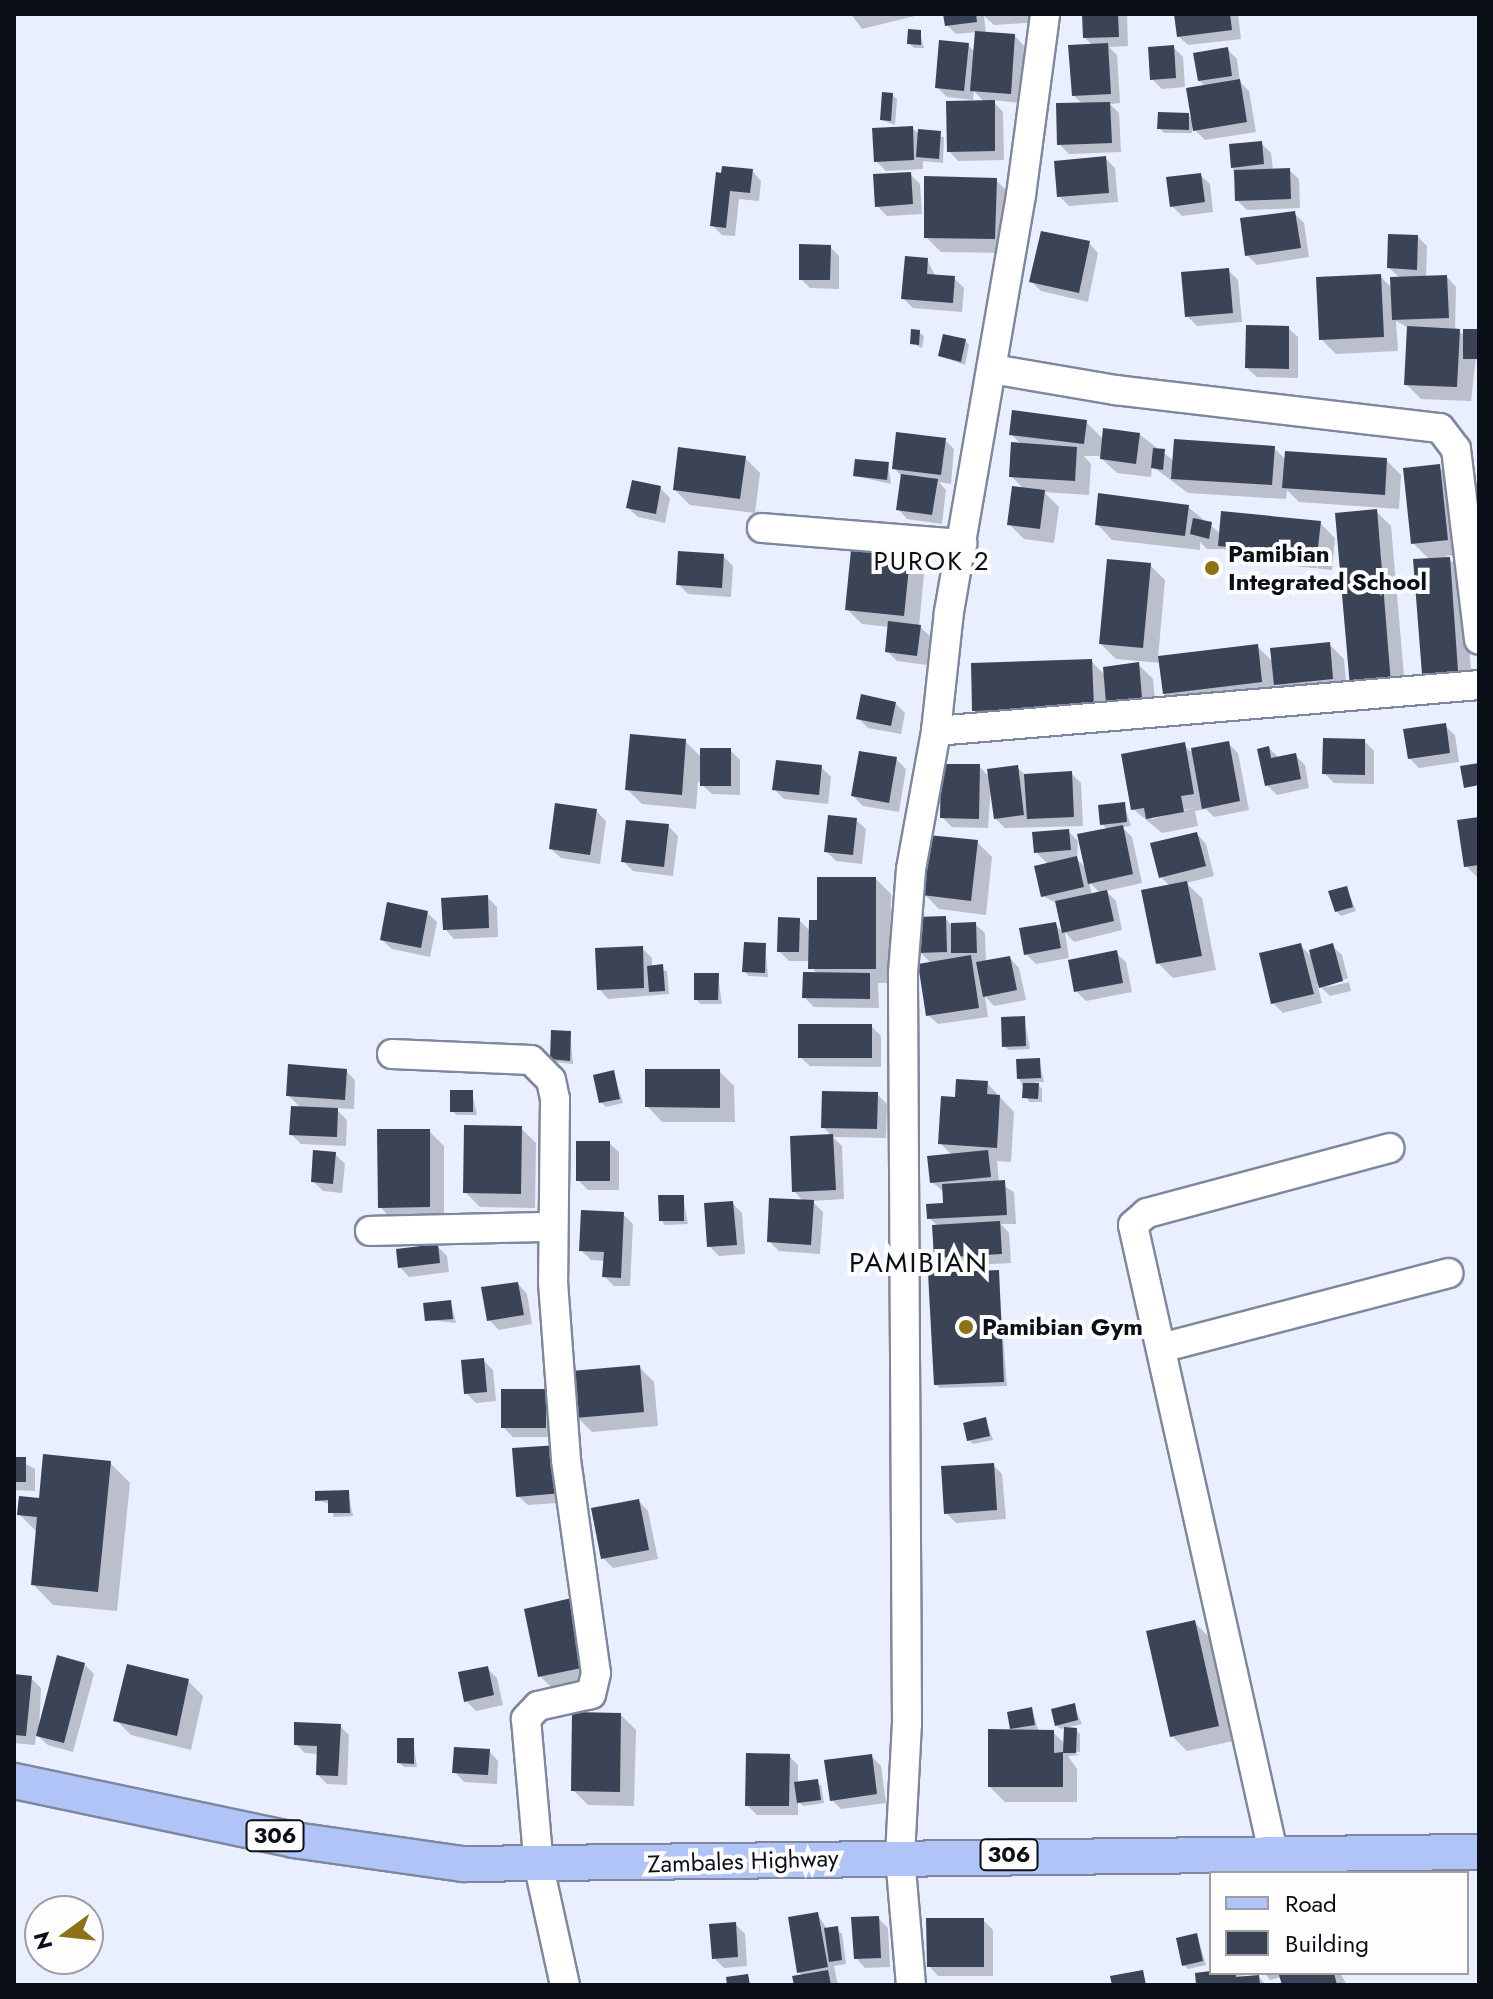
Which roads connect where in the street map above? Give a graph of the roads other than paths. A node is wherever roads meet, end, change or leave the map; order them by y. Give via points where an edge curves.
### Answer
1 (1045, 14) edge
2 (992, 369) junction
3 (762, 528) dead end
4 (962, 544) junction
5 (1479, 640) edge
6 (1479, 685) edge
7 (936, 731) junction
8 (392, 1054) dead end
9 (1389, 1148) dead end
10 (552, 1227) junction
11 (370, 1231) dead end
12 (1448, 1273) dead end
13 (1161, 1348) junction
14 (14, 1781) edge
15 (1273, 1852) junction
16 (1479, 1852) edge
17 (900, 1856) junction
18 (539, 1867) junction
19 (565, 1985) edge
20 (911, 1985) edge

1 - 2 street
2 - 4 street
2 - 5 street via 1115,390 1440,428 1456,449
3 - 4 street
4 - 7 street
6 - 7 street
7 - 17 street via 911,869 903,973 907,1724
8 - 10 street via 511,1057 542,1067 555,1099
9 - 13 street via 1138,1218 1134,1237
10 - 11 street
10 - 18 street via 566,1460 596,1673 591,1694 538,1706 526,1719
12 - 13 street
13 - 15 street
14 - 18 main road, Zambales Highway / 306 via 294,1840 463,1864
15 - 16 main road, Zambales Highway / 306
15 - 17 main road, Zambales Highway / 306
17 - 18 main road, Zambales Highway / 306
17 - 20 street
18 - 19 street

